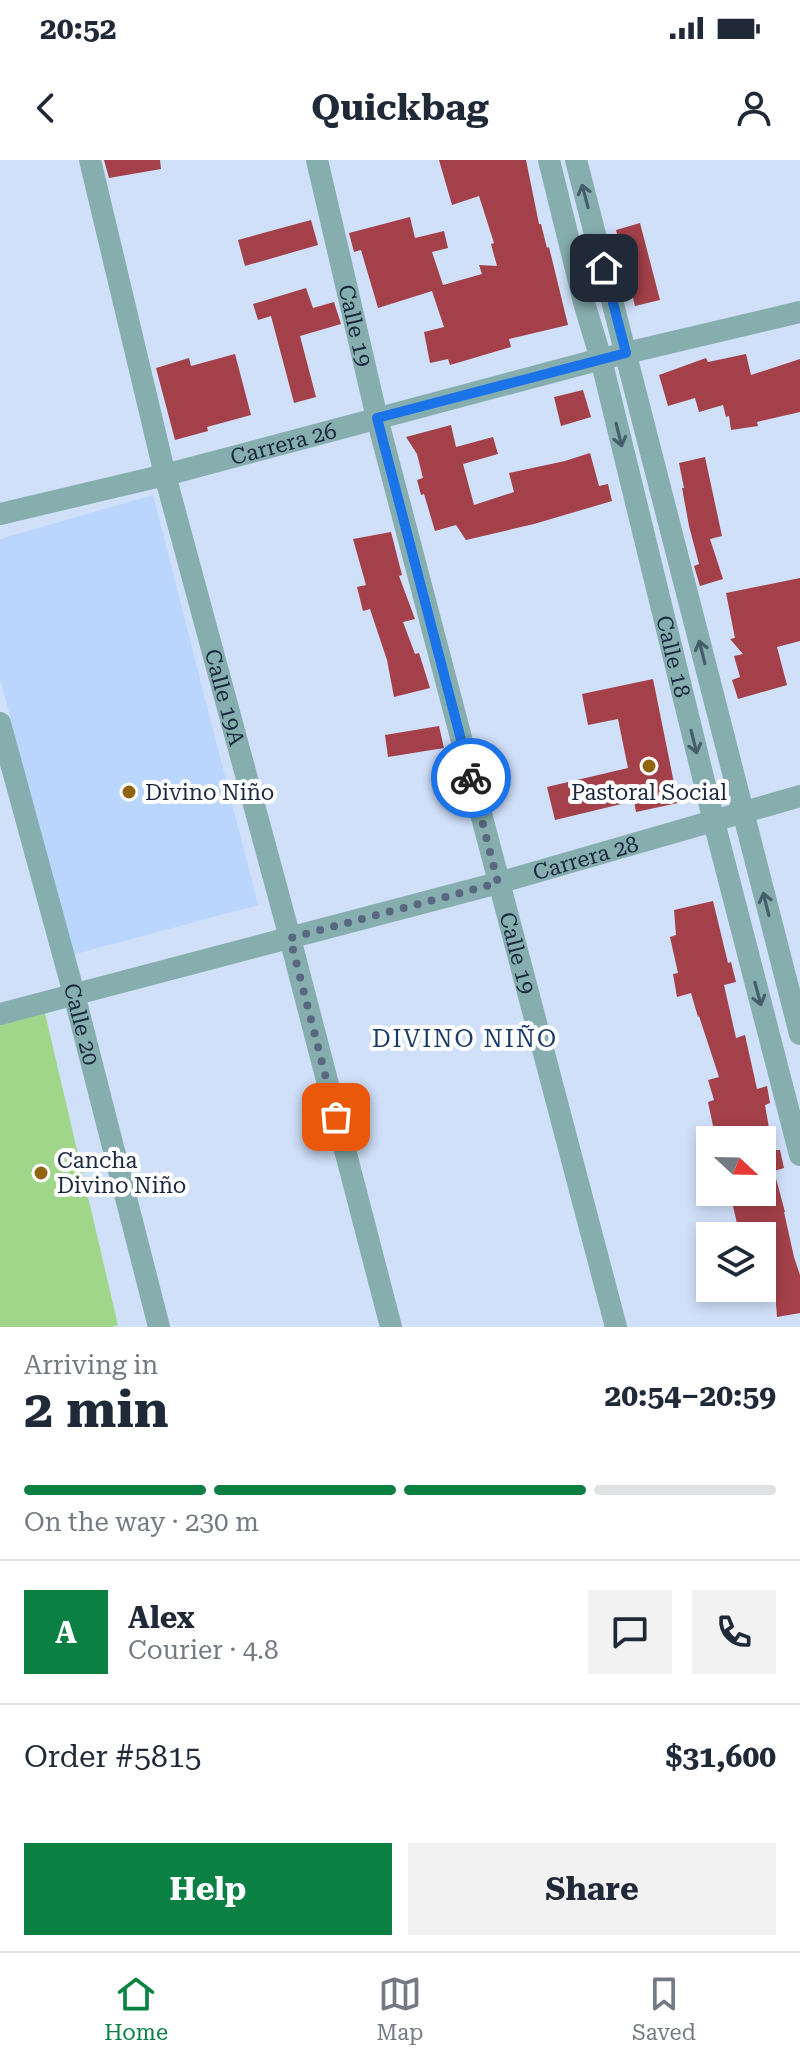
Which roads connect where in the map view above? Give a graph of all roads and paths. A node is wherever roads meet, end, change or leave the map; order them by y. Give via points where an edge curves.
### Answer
1 (90, 160) edge
2 (317, 160) edge
3 (549, 160) edge
4 (576, 160) edge
5 (800, 312) edge
6 (626, 353) junction
7 (601, 359) junction
8 (377, 418) junction
9 (165, 475) junction
10 (0, 514) edge
11 (0, 723) edge
12 (800, 796) edge
13 (743, 813) junction
14 (714, 822) junction
15 (498, 883) junction
16 (290, 938) junction
17 (74, 994) junction
18 (0, 1014) edge
19 (800, 1034) edge
20 (800, 1155) edge
21 (159, 1327) edge
22 (391, 1327) edge
23 (616, 1327) edge

1 - 9 street, Calle 19A
2 - 8 street, Calle 19
3 - 7 street, Calle 18
6 -> 4 street, Calle 18
5 - 6 street, Carrera 26
6 - 7 street, Carrera 26
13 -> 6 street, Calle 18
7 - 8 street, Carrera 26
7 -> 14 street, Calle 18
8 - 9 street, Carrera 26
8 - 15 street, Calle 19
9 - 10 street, Carrera 26
9 - 16 street, Calle 19A
11 - 17 street, Calle 20
12 - 13 street, Carrera 28
13 - 14 street, Carrera 28
19 -> 13 street, Calle 18
14 - 15 street, Carrera 28
14 -> 20 street, Calle 18
15 - 16 street, Carrera 28
15 - 23 street, Calle 19
16 - 17 street, Carrera 28
16 - 22 street, Calle 19A
17 - 18 street, Carrera 28
17 - 21 street, Calle 20

